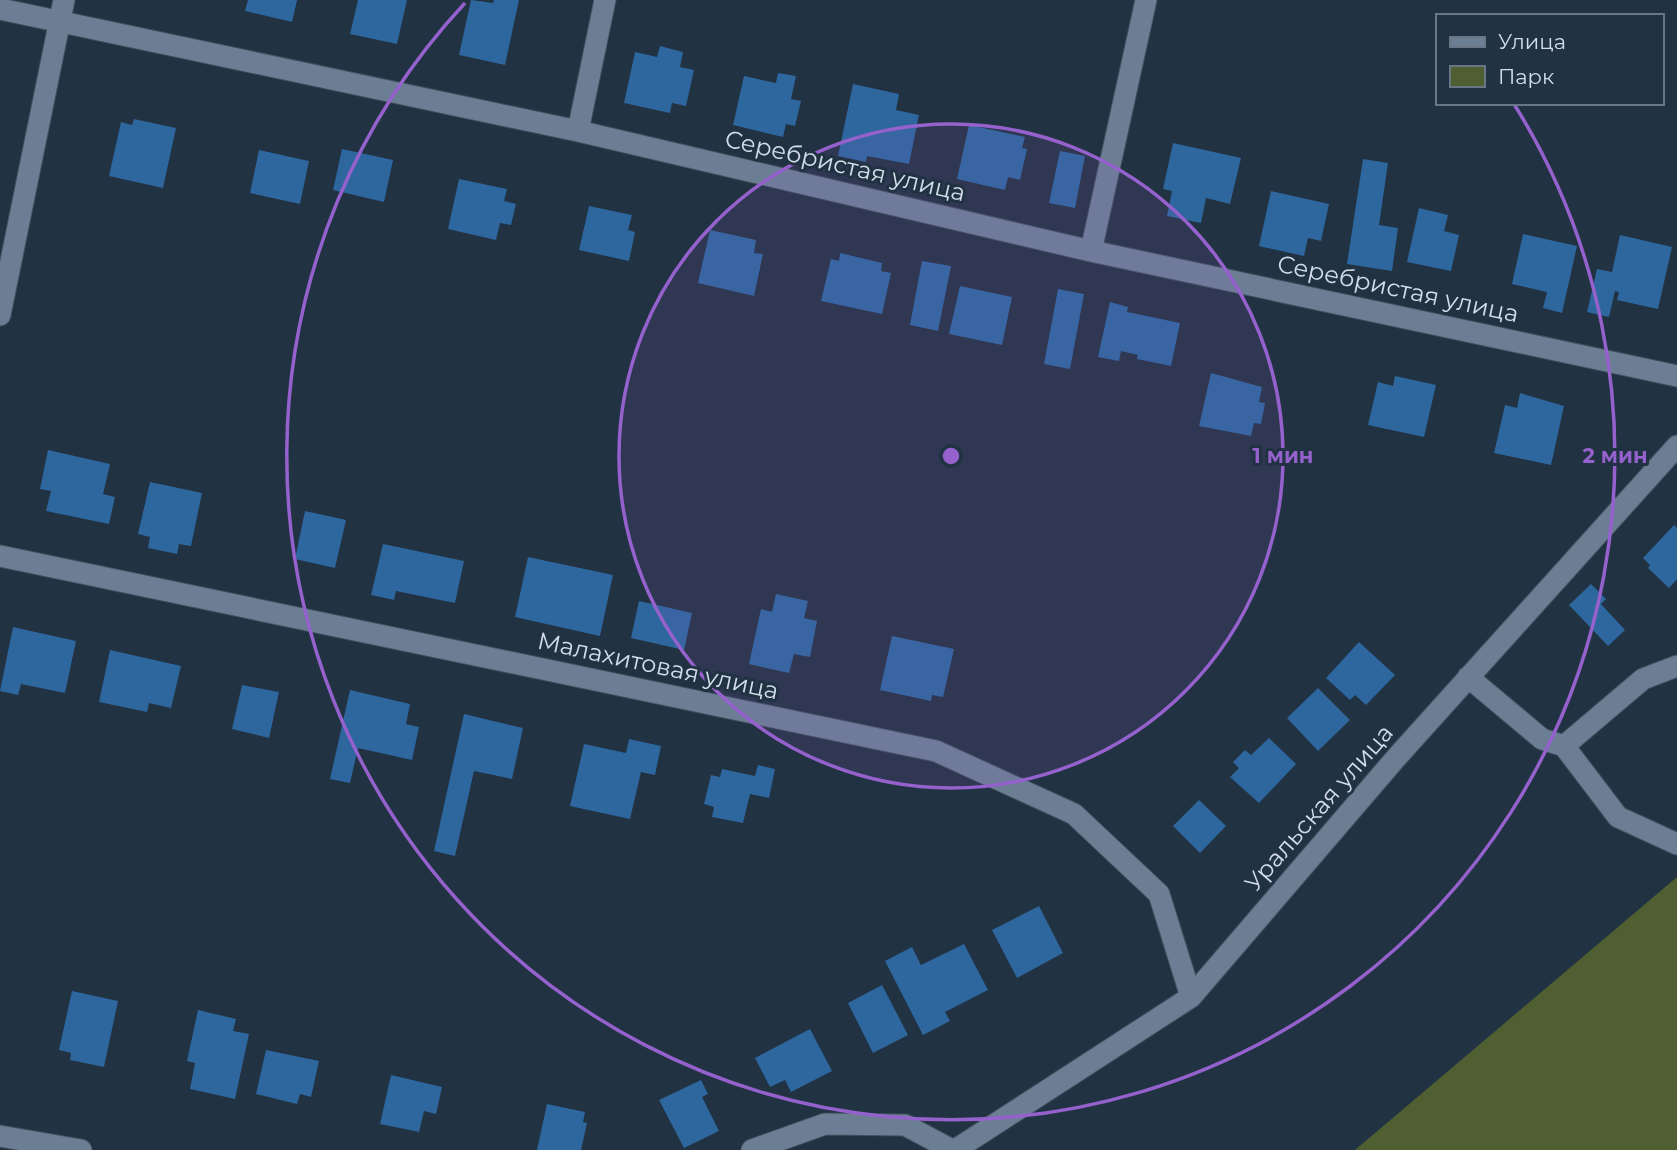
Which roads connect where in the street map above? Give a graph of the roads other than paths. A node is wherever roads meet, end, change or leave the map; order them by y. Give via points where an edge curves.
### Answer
1 (64, 0) edge
2 (605, 0) edge
3 (1146, 0) edge
4 (0, 9) edge
5 (59, 22) junction
6 (578, 131) junction
7 (1091, 251) junction
8 (0, 315) edge
9 (1677, 376) edge
10 (1677, 446) edge
11 (0, 556) edge
12 (1677, 666) edge
13 (1468, 677) junction
14 (1564, 747) junction
15 (1677, 844) edge
16 (1191, 997) junction
17 (0, 1136) edge
18 (81, 1150) edge
19 (752, 1150) edge
20 (953, 1150) edge

1 - 5 street
2 - 6 street
3 - 7 street
4 - 5 street, Серебристая улица
5 - 6 street, Серебристая улица
5 - 8 street
6 - 7 street, Серебристая улица
7 - 9 street, Серебристая улица
10 - 13 street, Уральская улица
11 - 16 street, Малахитовая улица via 936,751 1074,814 1159,894
12 - 14 street via 1643,680
13 - 14 street via 1542,739
13 - 16 street, Уральская улица
14 - 15 street via 1618,817
16 - 20 street, Уральская улица
17 - 18 street
19 - 20 street, Уральская улица via 825,1124 905,1125

